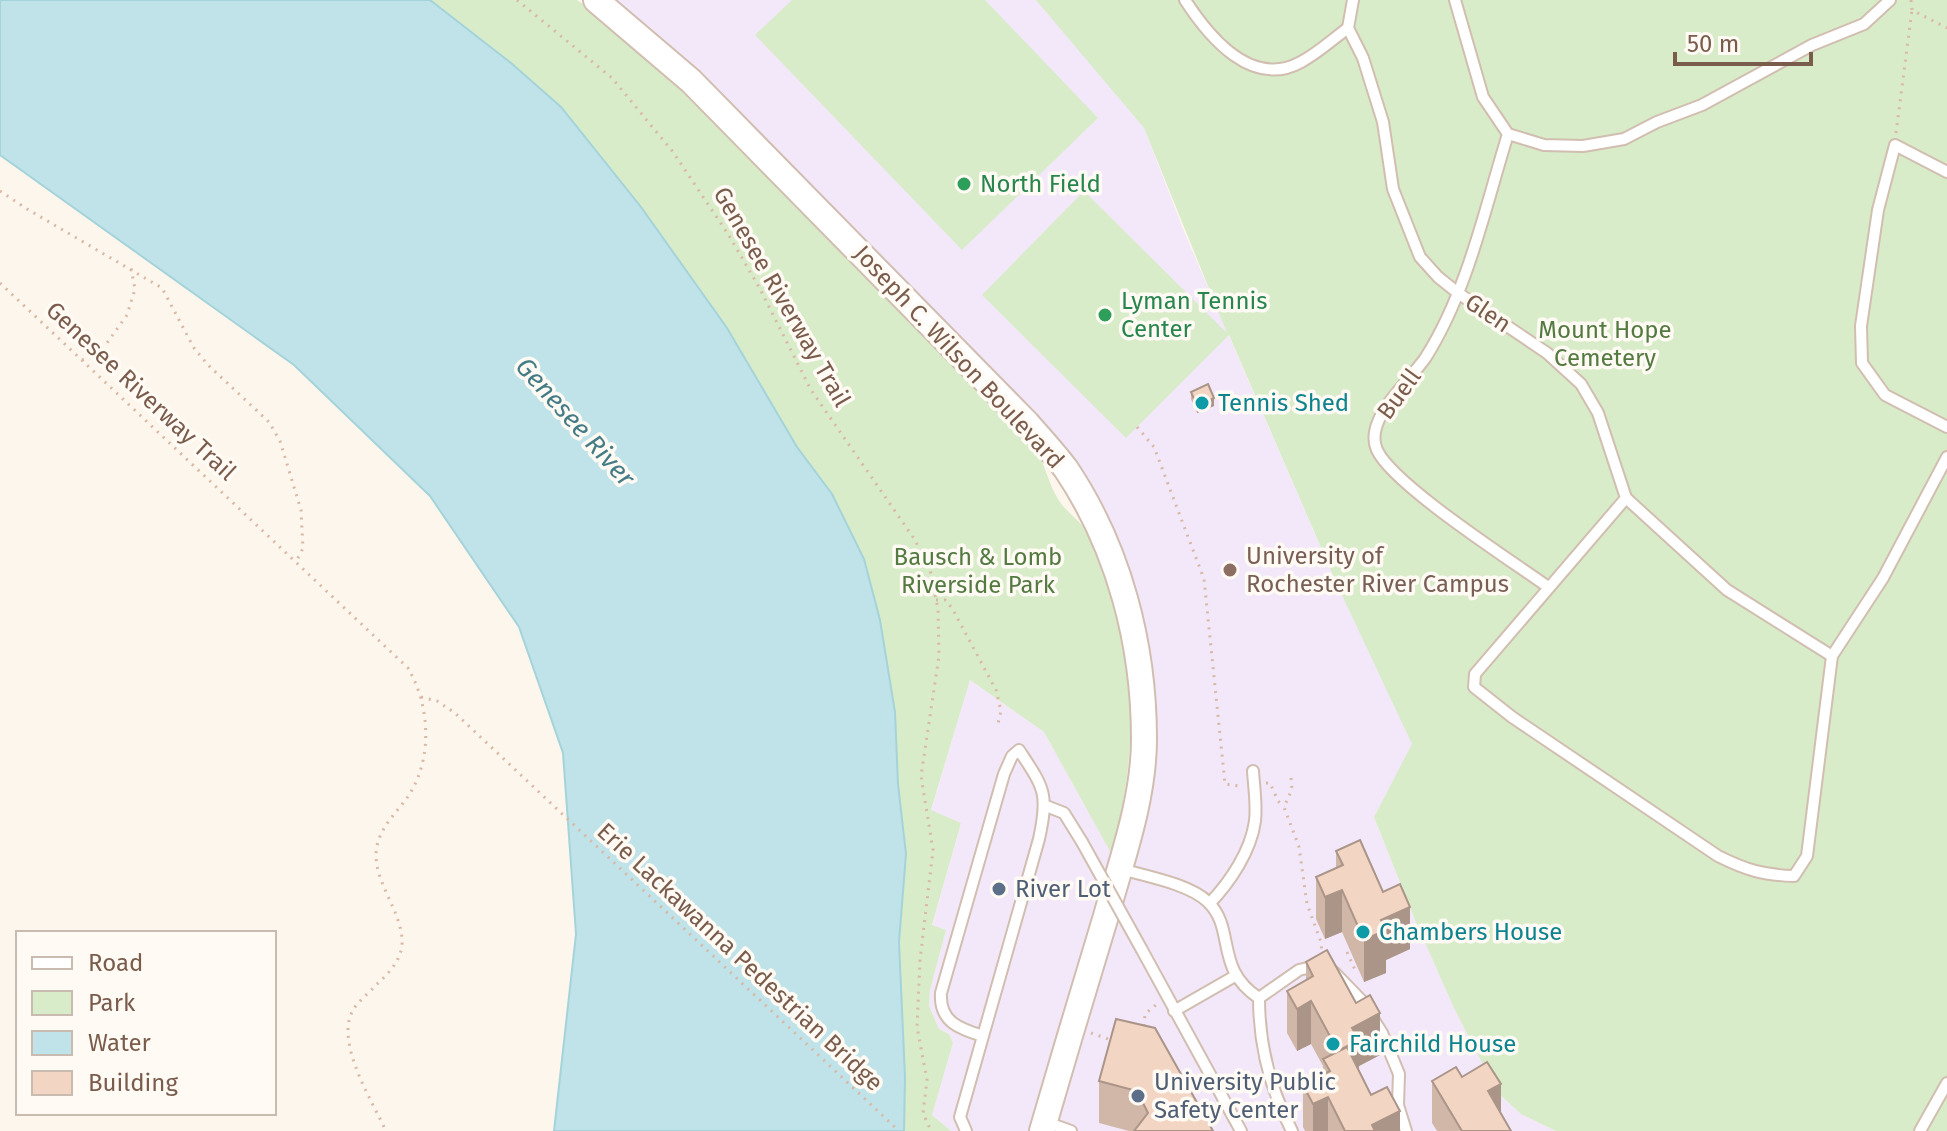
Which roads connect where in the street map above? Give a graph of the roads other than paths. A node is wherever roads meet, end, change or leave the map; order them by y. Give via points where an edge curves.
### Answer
1 (596, 0) edge
2 (1185, 0) edge
3 (1353, 0) edge
4 (1455, 0) edge
5 (1890, 0) edge
6 (1348, 28) junction
7 (1508, 134) junction
8 (1947, 172) edge
9 (1458, 293) junction
10 (1947, 427) edge
11 (1947, 457) edge
12 (1626, 498) junction
13 (1548, 587) junction
14 (1832, 656) junction
15 (1253, 771) dead end
16 (1046, 806) junction
17 (1120, 869) junction
18 (1210, 903) junction
19 (1235, 976) junction
20 (1259, 998) junction
21 (1174, 1011) junction
22 (983, 1036) junction
23 (1947, 1083) edge
24 (1044, 1126) edge
25 (966, 1131) edge
26 (1071, 1131) edge
27 (1241, 1131) edge
28 (1292, 1131) edge
29 (1406, 1131) edge
30 (1920, 1131) edge

1 - 17 street, Joseph C. Wilson Boulevard via 691,81 1027,423 1065,469 1118,574 1141,676 1142,760
2 - 6 lane via 1204,29 1232,54 1273,70 1300,63
3 - 6 lane
4 - 7 lane via 1483,97
5 - 7 lane via 1864,24 1624,139 1544,145
6 - 9 lane, Glen via 1383,122 1393,189 1404,221 1420,257
7 - 9 lane, Buell
8 - 10 lane via 1895,145 1878,210 1861,326 1862,363 1885,395
9 - 12 lane, Glen via 1547,353 1581,384 1598,413
9 - 13 lane, Buell via 1426,357 1382,413 1374,442 1405,481
11 - 14 lane via 1883,578
12 - 13 lane
12 - 14 lane via 1727,590
13 - 14 lane via 1475,674 1474,687 1686,835 1745,869 1766,875 1794,876 1807,856
15 - 18 lane via 1255,819 1249,843
16 - 21 lane, bridge via 1064,813
16 - 22 lane
16 - 22 lane via 1042,787 1019,750 1008,761 941,993 949,1021
17 - 18 lane
17 - 24 street, Joseph C. Wilson Boulevard
18 - 19 lane
19 - 20 lane
19 - 21 lane
20 - 28 lane via 1270,1080
20 - 29 lane via 1299,970 1321,966 1335,973 1355,992 1382,1033 1399,1074 1398,1105
21 - 27 lane
22 - 25 lane via 960,1117
23 - 30 lane
24 - 26 lane

